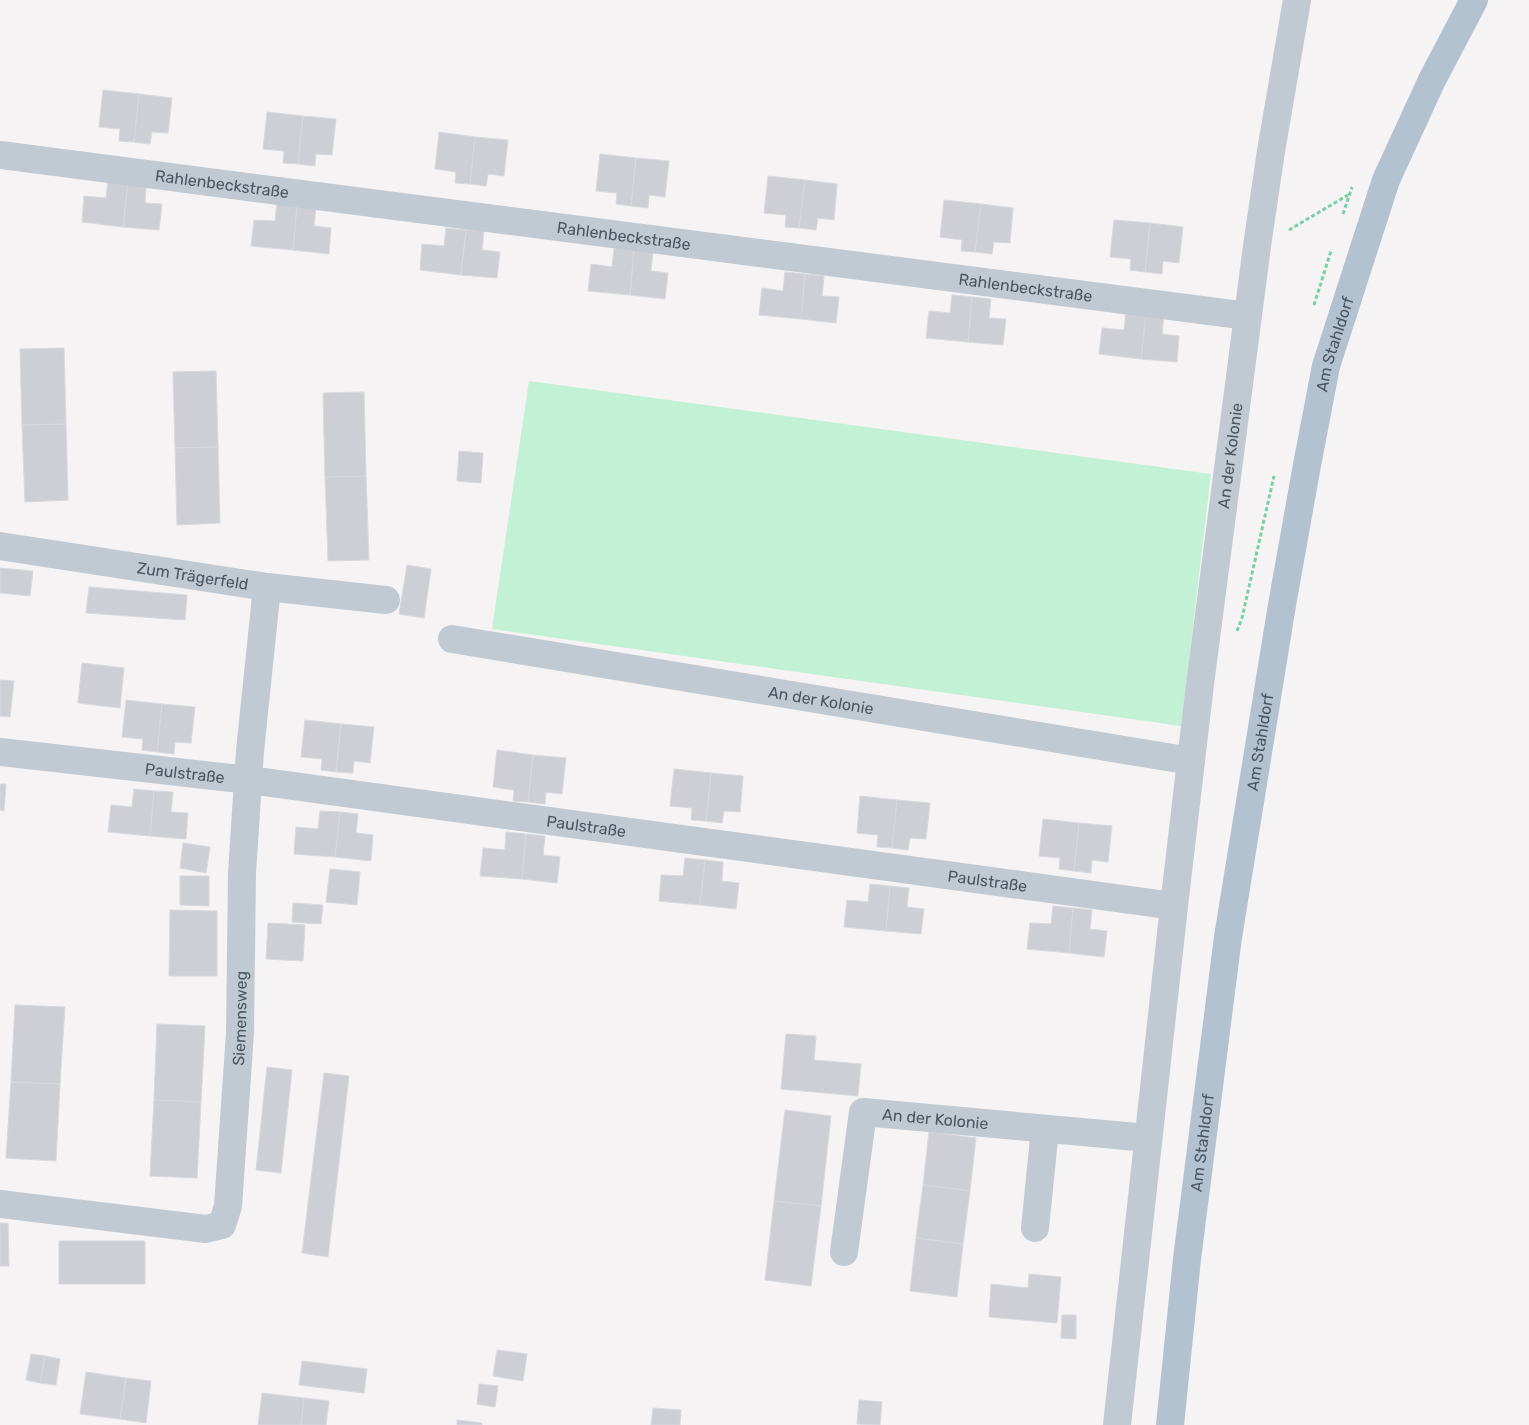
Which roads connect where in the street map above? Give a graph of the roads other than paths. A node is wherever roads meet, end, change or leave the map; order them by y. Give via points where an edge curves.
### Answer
1 (1297, 0) edge
2 (1474, 0) edge
3 (0, 155) edge
4 (1248, 316) junction
5 (0, 546) edge
6 (266, 587) junction
7 (386, 600) dead end
8 (452, 639) dead end
9 (0, 752) edge
10 (1191, 761) junction
11 (249, 780) junction
12 (1174, 906) junction
13 (1045, 1128) junction
14 (1148, 1138) junction
15 (0, 1204) edge
16 (1035, 1228) dead end
17 (844, 1252) dead end
18 (1117, 1425) edge
19 (1170, 1425) edge

1 - 4 street, An der Kolonie via 1271,151
2 - 19 main road, Am Stahldorf via 1432,80 1386,180 1326,366 1306,465 1228,937 1187,1259
3 - 4 street, Rahlenbeckstraße
4 - 10 street, An der Kolonie
5 - 6 street, Zum Trägerfeld
6 - 7 street, Zum Trägerfeld
6 - 11 street, Siemensweg
8 - 10 street, An der Kolonie
9 - 11 street, Paulstraße
10 - 12 street, An der Kolonie
11 - 12 street, Paulstraße
11 - 15 street, Siemensweg via 242,873 240,1033 228,1206 222,1225 206,1229
12 - 14 street, An der Kolonie
13 - 14 street, An der Kolonie
13 - 16 street
13 - 17 street, An der Kolonie via 863,1112
14 - 18 street, An der Kolonie

